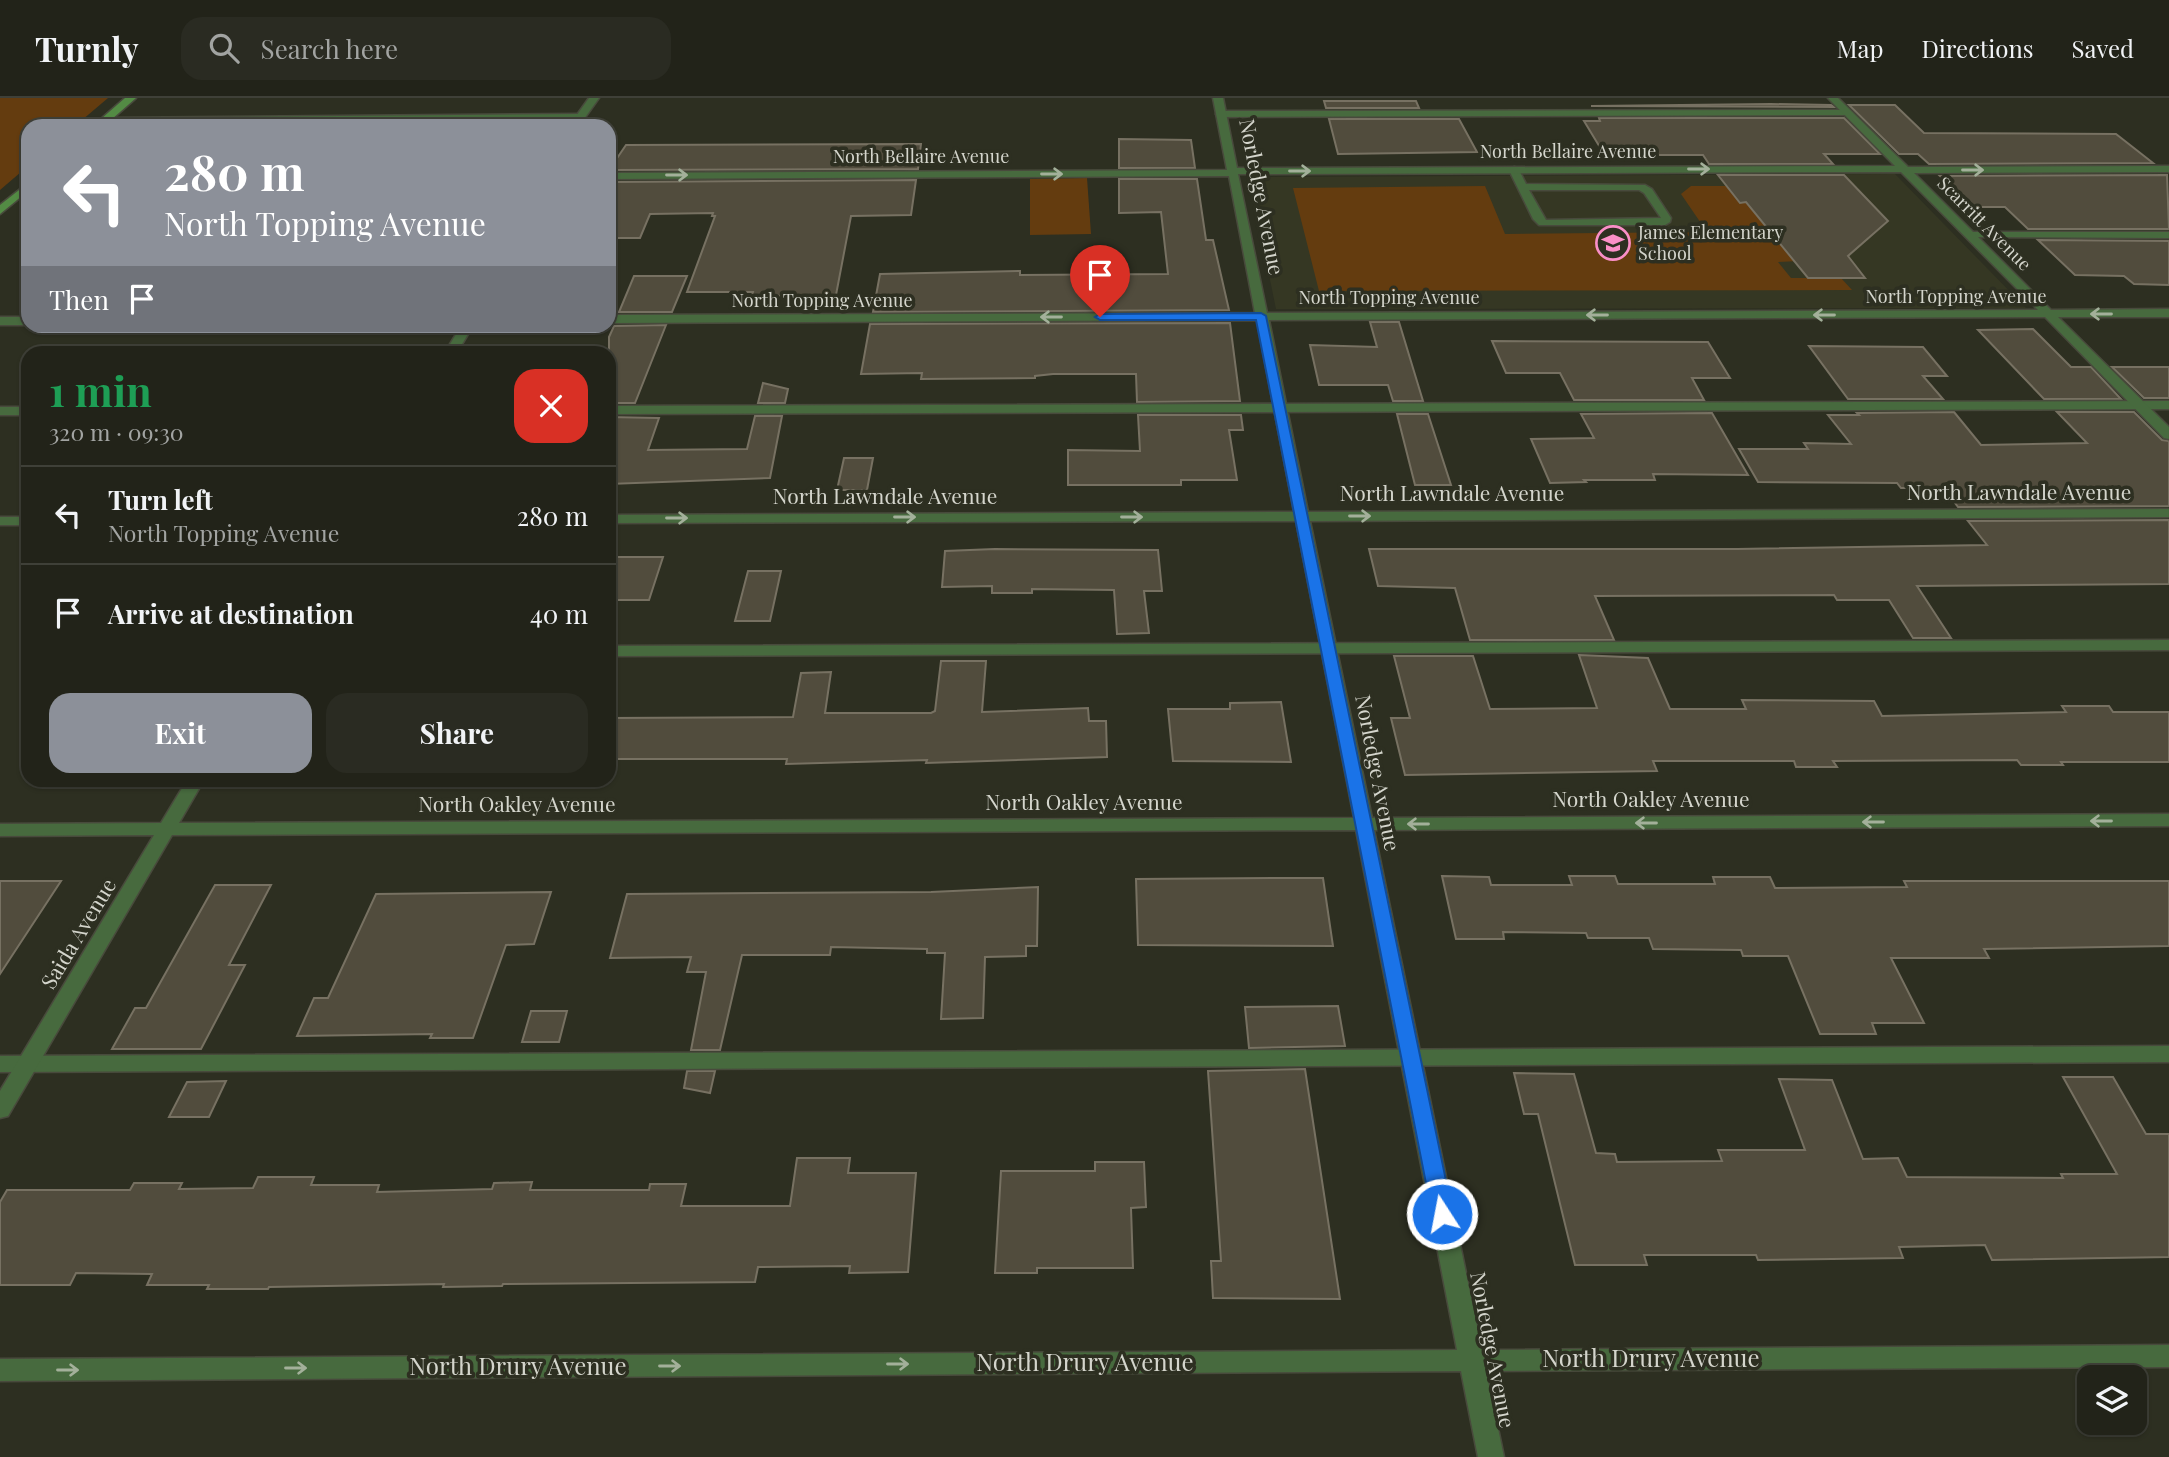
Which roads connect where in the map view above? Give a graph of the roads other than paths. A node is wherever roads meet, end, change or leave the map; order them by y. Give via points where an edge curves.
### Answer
1 (131, 98) edge
2 (594, 98) edge
3 (1833, 98) edge
4 (1219, 106) edge
5 (1848, 113) junction
6 (107, 119) edge
7 (578, 119) edge
8 (1904, 169) junction
9 (2169, 169) edge
10 (1514, 170) junction
11 (1232, 172) junction
12 (616, 176) edge
13 (1523, 187) junction
14 (21, 192) edge
15 (0, 211) edge
16 (1969, 234) junction
17 (2169, 235) edge
18 (2169, 313) edge
19 (2048, 314) junction
20 (1261, 316) junction
21 (616, 319) edge
22 (0, 321) edge
23 (21, 321) edge
24 (2139, 405) junction
25 (2169, 405) edge
26 (1280, 408) junction
27 (616, 410) edge
28 (0, 411) edge
29 (21, 411) edge
30 (2169, 435) edge
31 (2169, 513) edge
32 (1302, 516) junction
33 (616, 519) edge
34 (0, 521) edge
35 (21, 521) edge
36 (2169, 645) edge
37 (1329, 648) junction
38 (616, 652) edge
39 (192, 787) edge
40 (2169, 820) edge
41 (1364, 824) junction
42 (0, 830) edge
43 (167, 830) junction
44 (2169, 1054) edge
45 (1412, 1059) junction
46 (0, 1064) edge
47 (27, 1064) junction
48 (0, 1110) edge
49 (2169, 1356) edge
50 (1472, 1360) junction
51 (0, 1370) edge
52 (1491, 1457) edge

1 - 6 street
2 - 7 street
3 - 5 street, Scarritt Avenue
4 - 5 street
4 - 11 street, Norledge Avenue
5 - 8 street, Scarritt Avenue
8 -> 9 street, North Bellaire Avenue
10 -> 8 street, North Bellaire Avenue
8 - 16 street, Scarritt Avenue
11 -> 10 street, North Bellaire Avenue
10 - 13 street
12 -> 11 street, North Bellaire Avenue
11 - 20 street, Norledge Avenue
13 - 13 street via 1544,223 1665,222 1666,218 1641,187
14 - 15 street
16 - 17 street
16 - 19 street, Scarritt Avenue
18 -> 19 street, North Topping Avenue
19 -> 20 street, North Topping Avenue
19 - 24 street, Scarritt Avenue
20 -> 21 street, North Topping Avenue
20 - 26 street, Norledge Avenue
22 - 23 street
24 - 25 street
24 - 26 street
24 - 30 street, Scarritt Avenue
26 - 27 street
26 - 32 street, Norledge Avenue
28 - 29 street
32 -> 31 street, North Lawndale Avenue
33 -> 32 street, North Lawndale Avenue
32 - 37 street, Norledge Avenue
34 - 35 street
36 - 37 street
37 - 38 street
37 - 41 street, Norledge Avenue
39 - 43 street, Saida Avenue
40 -> 41 street, North Oakley Avenue
41 - 43 street, North Oakley Avenue
41 - 45 street, Norledge Avenue
42 - 43 street, North Oakley Avenue
43 - 47 street, Saida Avenue
44 - 45 street
45 - 47 street
45 - 50 street, Norledge Avenue
46 - 47 street
47 - 48 street, Saida Avenue
49 - 50 street, North Drury Avenue
51 -> 50 street, North Drury Avenue
50 - 52 street, Norledge Avenue

